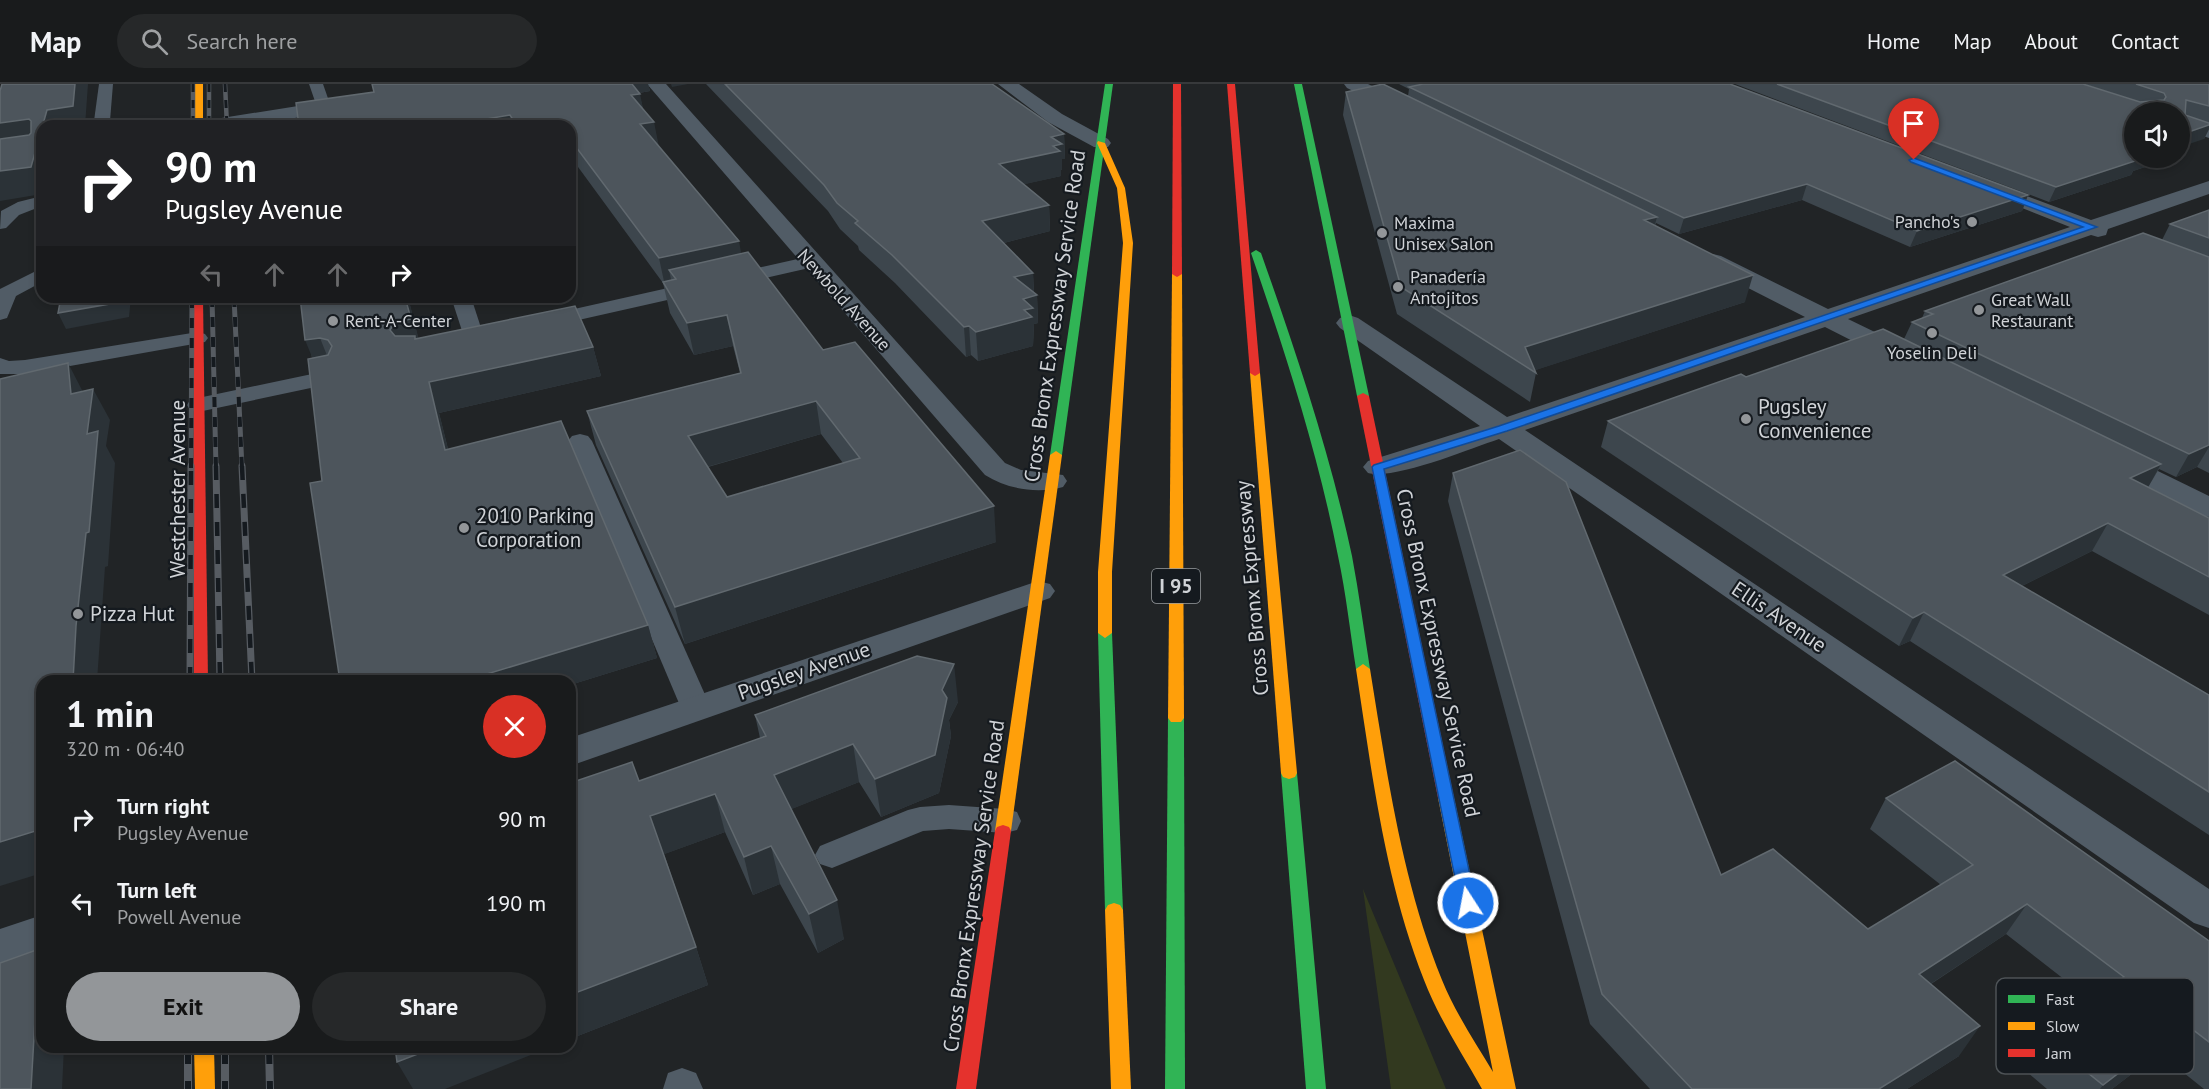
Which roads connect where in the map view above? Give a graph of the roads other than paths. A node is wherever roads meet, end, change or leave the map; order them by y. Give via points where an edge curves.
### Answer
1 (106, 84) edge
2 (199, 84) edge
3 (316, 84) edge
4 (656, 84) edge
5 (1007, 84) edge
6 (1109, 84) edge
7 (1177, 84) edge
8 (1231, 84) edge
9 (1298, 84) edge
10 (1353, 84) edge
11 (1245, 95) dead end
12 (357, 102) edge
13 (323, 107) junction
14 (102, 120) edge
15 (200, 120) edge
16 (245, 120) edge
17 (1428, 121) edge
18 (2190, 125) edge
19 (1235, 129) junction
20 (2209, 132) edge
21 (1101, 143) junction
22 (1970, 181) edge
23 (2209, 187) edge
24 (36, 203) edge
25 (1241, 210) junction
26 (0, 224) edge
27 (2092, 227) junction
28 (2124, 240) edge
29 (1697, 254) edge
30 (811, 262) junction
31 (36, 277) edge
32 (3, 292) edge
33 (198, 303) edge
34 (463, 303) edge
35 (0, 314) edge
36 (1826, 317) junction
37 (1349, 323) junction
38 (520, 327) edge
39 (497, 332) edge
40 (474, 337) junction
41 (198, 338) junction
42 (456, 349) edge
43 (0, 364) edge
44 (1925, 367) edge
45 (331, 376) edge
46 (198, 405) junction
47 (1503, 428) junction
48 (580, 441) dead end
49 (2093, 451) edge
50 (1378, 467) junction
51 (1052, 481) junction
52 (2209, 508) edge
53 (1038, 591) junction
54 (201, 675) edge
55 (696, 708) junction
56 (576, 750) edge
57 (1005, 821) junction
58 (832, 855) dead end
59 (2209, 911) edge
60 (36, 935) edge
61 (0, 947) edge
62 (204, 1053) edge
63 (204, 1089) edge
64 (966, 1089) edge
65 (1121, 1089) edge
66 (1175, 1089) edge
67 (1316, 1089) edge
68 (1492, 1089) edge
69 (1506, 1089) edge

1 - 14 lane
2 - 15 main road
3 - 13 lane
4 - 30 street, Newbold Avenue
5 - 21 street via 1055,118
6 - 21 main road, Cross Bronx Expressway Service Road
7 - 66 main road, I 95
8 - 19 main road, Cross Bronx Expressway
9 - 37 main road, Cross Bronx Expressway Service Road
10 - 17 street
11 - 19 main road
12 - 13 street
13 - 16 street
18 - 20 street
19 - 25 main road, Cross Bronx Expressway
21 - 51 main road, Cross Bronx Expressway Service Road
21 - 65 main road via 1121,189 1128,243 1105,572 1105,670
22 - 27 street
23 - 27 street
24 - 26 lane via 18,208 3,217
25 - 67 main road, Cross Bronx Expressway
25 - 68 main road via 1290,348 1335,516 1388,820 1416,934 1434,983
27 - 28 street
27 - 36 street
29 - 36 street
30 - 38 lane
30 - 51 street, Newbold Avenue via 995,469 1016,478
31 - 32 lane
32 - 35 lane
33 - 41 main road, Westchester Avenue
34 - 40 lane
36 - 44 street
36 - 47 street
37 - 47 street, Ellis Avenue
37 - 50 main road, Cross Bronx Expressway Service Road
39 - 40 lane
40 - 42 lane
41 - 43 lane via 25,367 4,368
41 - 46 main road, Westchester Avenue
45 - 46 lane
46 - 54 main road, Westchester Avenue
47 - 50 street
47 - 59 street, Ellis Avenue
48 - 55 lane
49 - 52 street
50 - 69 main road, Cross Bronx Expressway Service Road
51 - 53 main road, Cross Bronx Expressway Service Road
53 - 55 street, Pugsley Avenue
53 - 57 main road, Cross Bronx Expressway Service Road
55 - 56 street, Pugsley Avenue
57 - 58 lane via 920,819
57 - 64 main road, Cross Bronx Expressway Service Road
60 - 61 street
62 - 63 main road

